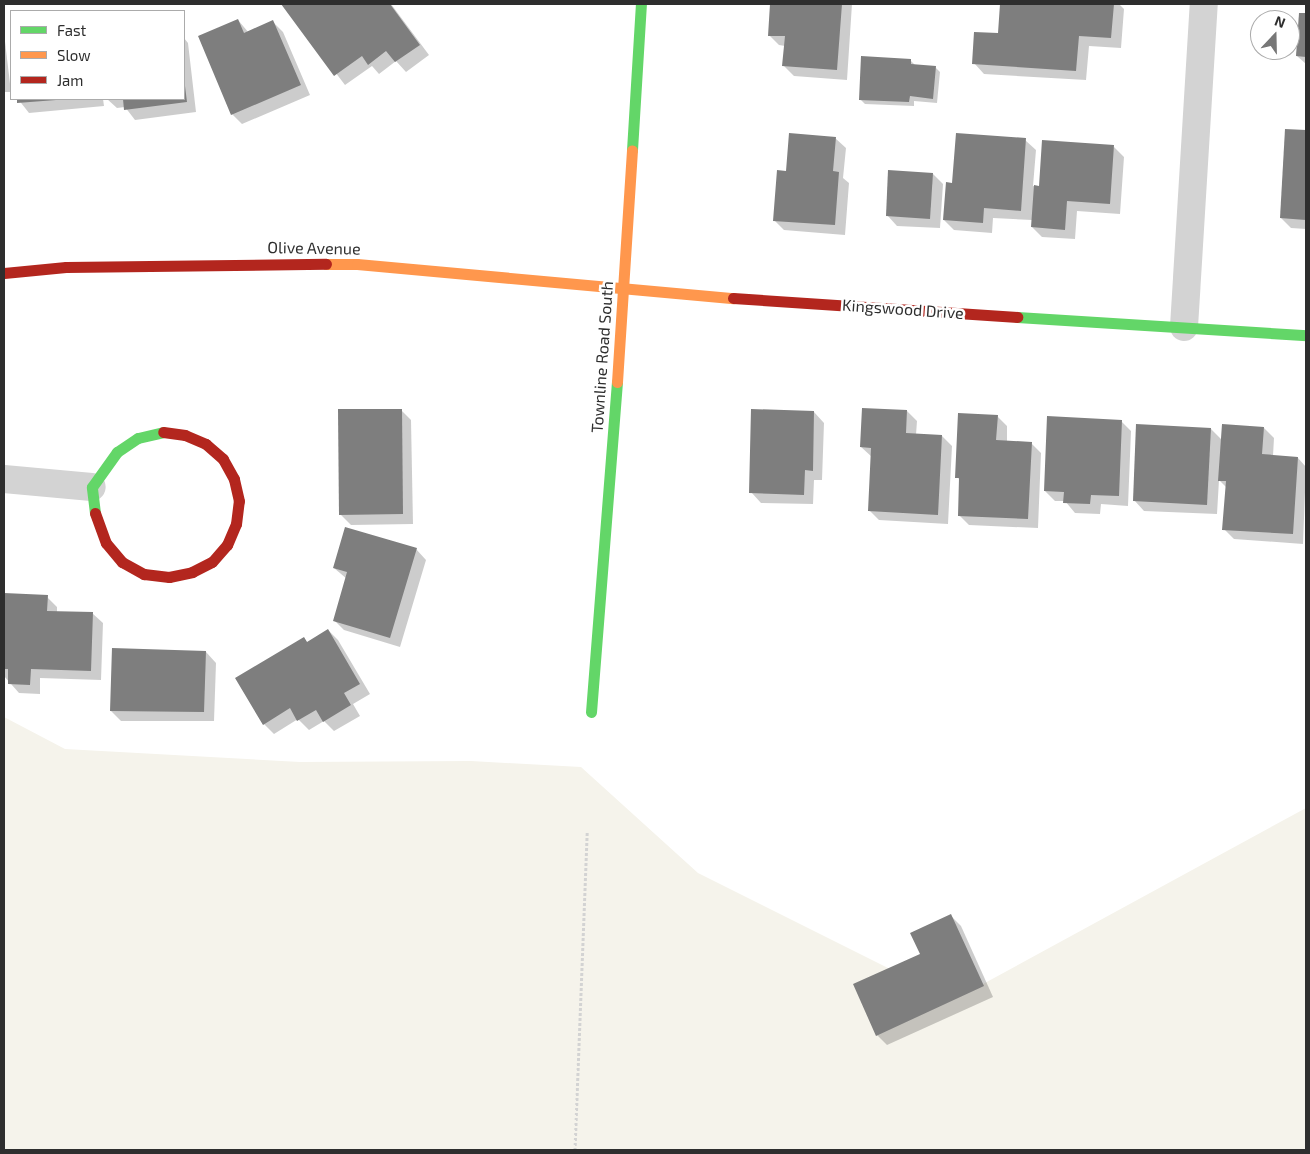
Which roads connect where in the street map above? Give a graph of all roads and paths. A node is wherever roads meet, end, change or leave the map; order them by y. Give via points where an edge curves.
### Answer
1 (641, 4) edge
2 (1204, 4) edge
3 (4, 273) edge
4 (623, 290) junction
5 (1184, 327) junction
6 (1306, 334) edge
7 (4, 479) edge
8 (92, 487) junction
9 (591, 712) dead end
10 (586, 832) dead end
11 (576, 1150) edge

1 - 4 street, Townline Road South
2 - 5 street
3 - 4 street, Olive Avenue via 66,268 357,264
4 - 5 street, Kingswood Drive
4 - 9 street, Townline Road South
5 - 6 street, Kingswood Drive
7 - 8 street
8 - 8 street via 117,452 138,438 163,432 186,435 218,454 234,479 239,501 236,524 227,545 212,562 192,572 169,577 144,574 122,562 106,543 92,505
10 - 11 path

